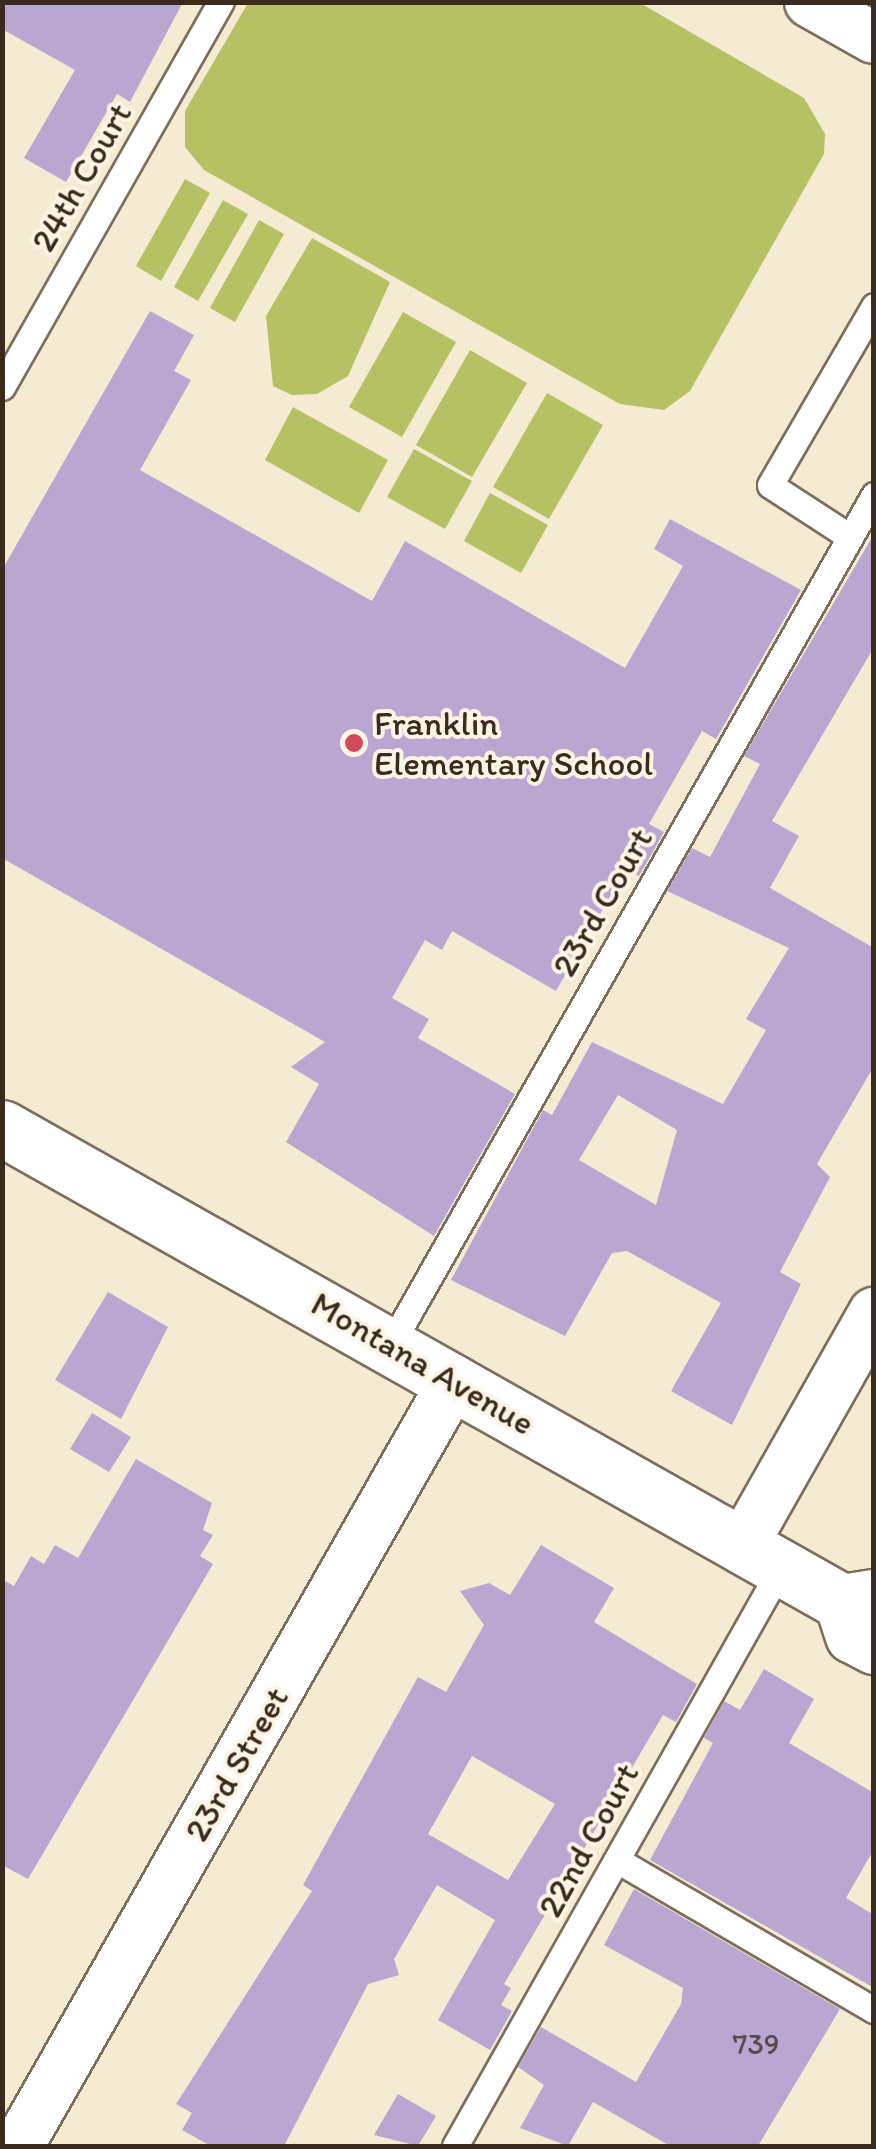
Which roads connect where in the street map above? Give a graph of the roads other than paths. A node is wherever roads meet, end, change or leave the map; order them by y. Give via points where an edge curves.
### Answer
1 (221, 2) edge
2 (810, 2) edge
3 (874, 38) edge
4 (874, 306) edge
5 (2, 386) edge
6 (874, 495) edge
7 (850, 536) junction
8 (2, 1128) edge
9 (874, 1312) edge
10 (390, 1344) junction
11 (454, 1381) junction
12 (762, 1557) junction
13 (858, 1600) edge
14 (874, 1646) edge
15 (617, 1860) junction
16 (874, 2010) edge
17 (18, 2146) edge
18 (456, 2146) edge

1 - 5 lane, 24th Court
2 - 3 street
4 - 7 lane via 770,485
6 - 7 lane, 23rd Court
7 - 10 lane, 23rd Court
8 - 10 street, Montana Avenue
9 - 12 street
10 - 11 street, Montana Avenue
11 - 12 street, Montana Avenue
11 - 17 street, 23rd Street
12 - 13 street, Montana Avenue
12 - 15 lane, 22nd Court
13 - 14 street, Montana Avenue via 853,1635
15 - 16 lane
15 - 18 lane, 22nd Court

